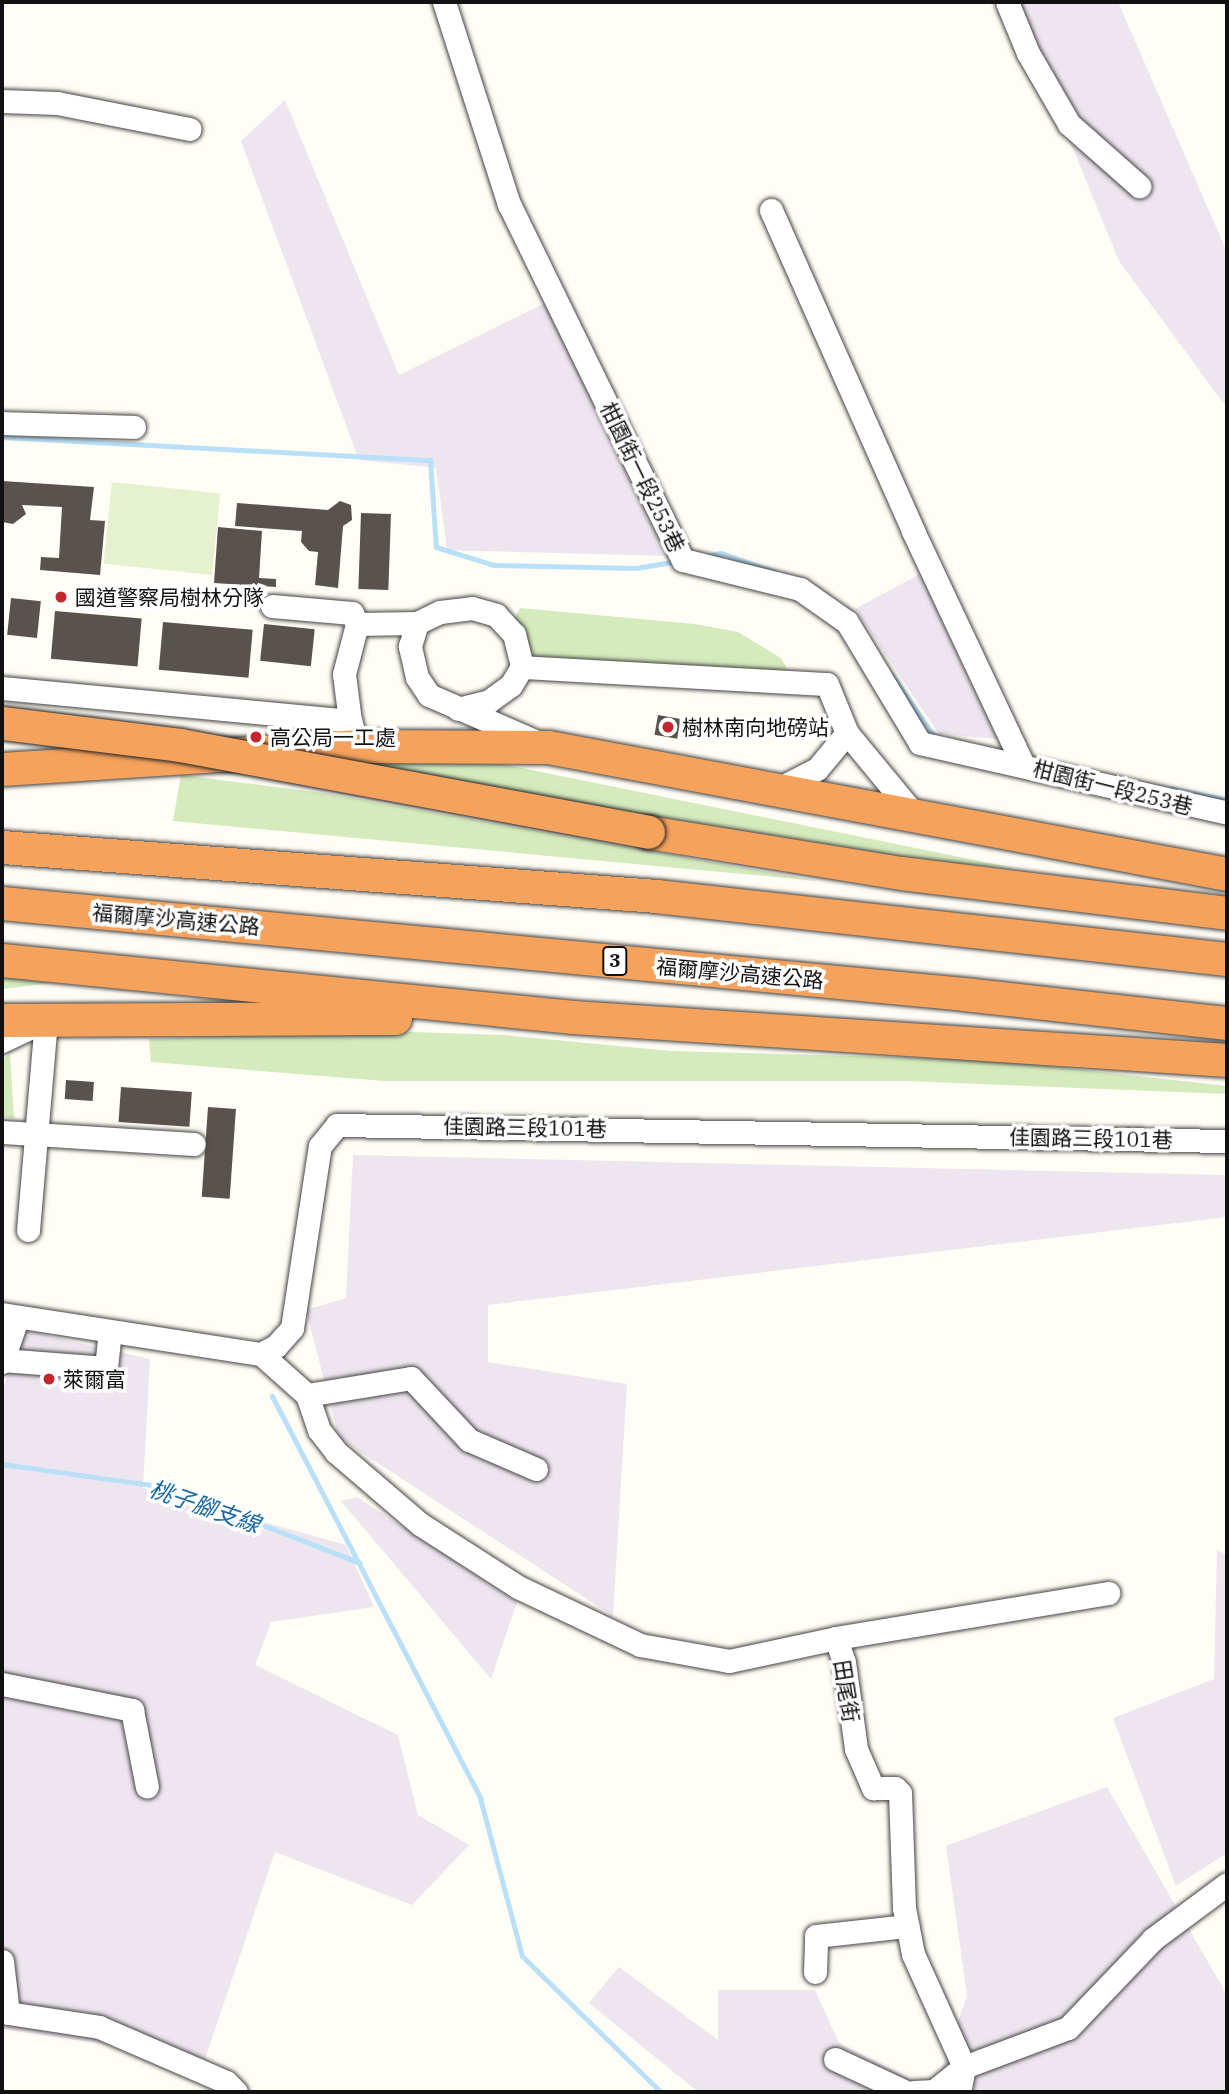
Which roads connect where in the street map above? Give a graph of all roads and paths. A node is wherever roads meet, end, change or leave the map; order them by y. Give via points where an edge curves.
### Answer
1 (443, 2) edge
2 (1007, 2) edge
3 (2, 101) edge
4 (189, 129) dead end
5 (1139, 186) dead end
6 (771, 210) dead end
7 (2, 423) edge
8 (134, 427) dead end
9 (272, 606) dead end
10 (417, 623) junction
11 (356, 624) junction
12 (522, 667) junction
13 (2, 688) edge
14 (458, 709) junction
15 (2, 723) edge
16 (847, 733) junction
17 (354, 734) junction
18 (548, 747) junction
19 (2, 753) edge
20 (119, 764) junction
21 (1023, 765) junction
22 (2, 769) edge
23 (776, 790) junction
24 (1227, 813) edge
25 (917, 818) junction
26 (2, 847) edge
27 (1227, 874) edge
28 (2, 903) edge
29 (1227, 913) edge
30 (1227, 959) edge
31 (2, 960) edge
32 (573, 1017) junction
33 (2, 1020) edge
34 (46, 1021) junction
35 (1227, 1024) edge
36 (2, 1041) edge
37 (1227, 1060) edge
38 (2, 1132) edge
39 (35, 1135) junction
40 (1227, 1141) edge
41 (194, 1144) dead end
42 (28, 1230) dead end
43 (9, 1316) edge
44 (110, 1332) junction
45 (261, 1354) junction
46 (2, 1361) edge
47 (307, 1395) junction
48 (536, 1469) dead end
49 (1108, 1593) dead end
50 (836, 1638) junction
51 (2, 1684) edge
52 (147, 1787) dead end
53 (1227, 1884) edge
54 (907, 1926) junction
55 (2, 1961) edge
56 (815, 1972) dead end
57 (835, 2059) dead end
58 (964, 2067) junction
59 (236, 2092) edge
60 (906, 2092) edge
61 (914, 2092) edge
62 (959, 2092) edge

1 - 21 street, 柑園街一段253巷 via 509,204 683,560 800,589 847,622 920,743
2 - 5 street via 1028,53 1069,124
3 - 4 street via 57,103
6 - 21 street
7 - 8 street
9 - 11 street via 352,613
10 - 11 street
10 - 12 street via 440,612 472,608 496,615 514,634
10 - 14 street via 410,646 418,677 429,695
11 - 17 street via 344,674
12 - 14 street via 511,685 489,701
12 - 16 street via 827,684
13 - 17 street
14 - 18 street
15 - 29 highway, bridge via 180,745 648,832 901,873
16 - 23 street via 817,769
16 - 25 street
17 - 18 highway
17 - 20 highway
18 - 23 highway
19 - 20 street
20 - 22 highway
21 - 24 street, 柑園街一段253巷
23 - 25 highway
25 - 27 highway
26 - 30 highway via 656,896
28 - 35 highway, 福爾摩沙高速公路 / 3 via 964,994
31 - 32 highway
32 - 34 highway
32 - 37 highway
33 - 34 highway
34 - 36 street
34 - 39 street
38 - 39 street
39 - 41 street
39 - 42 street
40 - 45 street, 佳園路三段101巷 via 337,1125 320,1146 292,1328
43 - 44 street
43 - 46 street
44 - 45 street
44 - 46 street via 106,1368
45 - 47 street, 田尾街
47 - 48 street via 411,1378 469,1440
47 - 50 street, 田尾街 via 319,1430 336,1452 420,1524 518,1587 640,1645 729,1661
49 - 50 street
50 - 54 street, 田尾街 via 856,1749 873,1788 895,1788 900,1793
51 - 52 street via 132,1710
53 - 58 street via 1153,1939 1069,2028
54 - 56 street via 816,1936
54 - 58 street, 田尾街 via 912,1954
55 - 59 street via 8,2012 99,2027 226,2082
57 - 60 street
58 - 61 street via 934,2091
58 - 62 street

